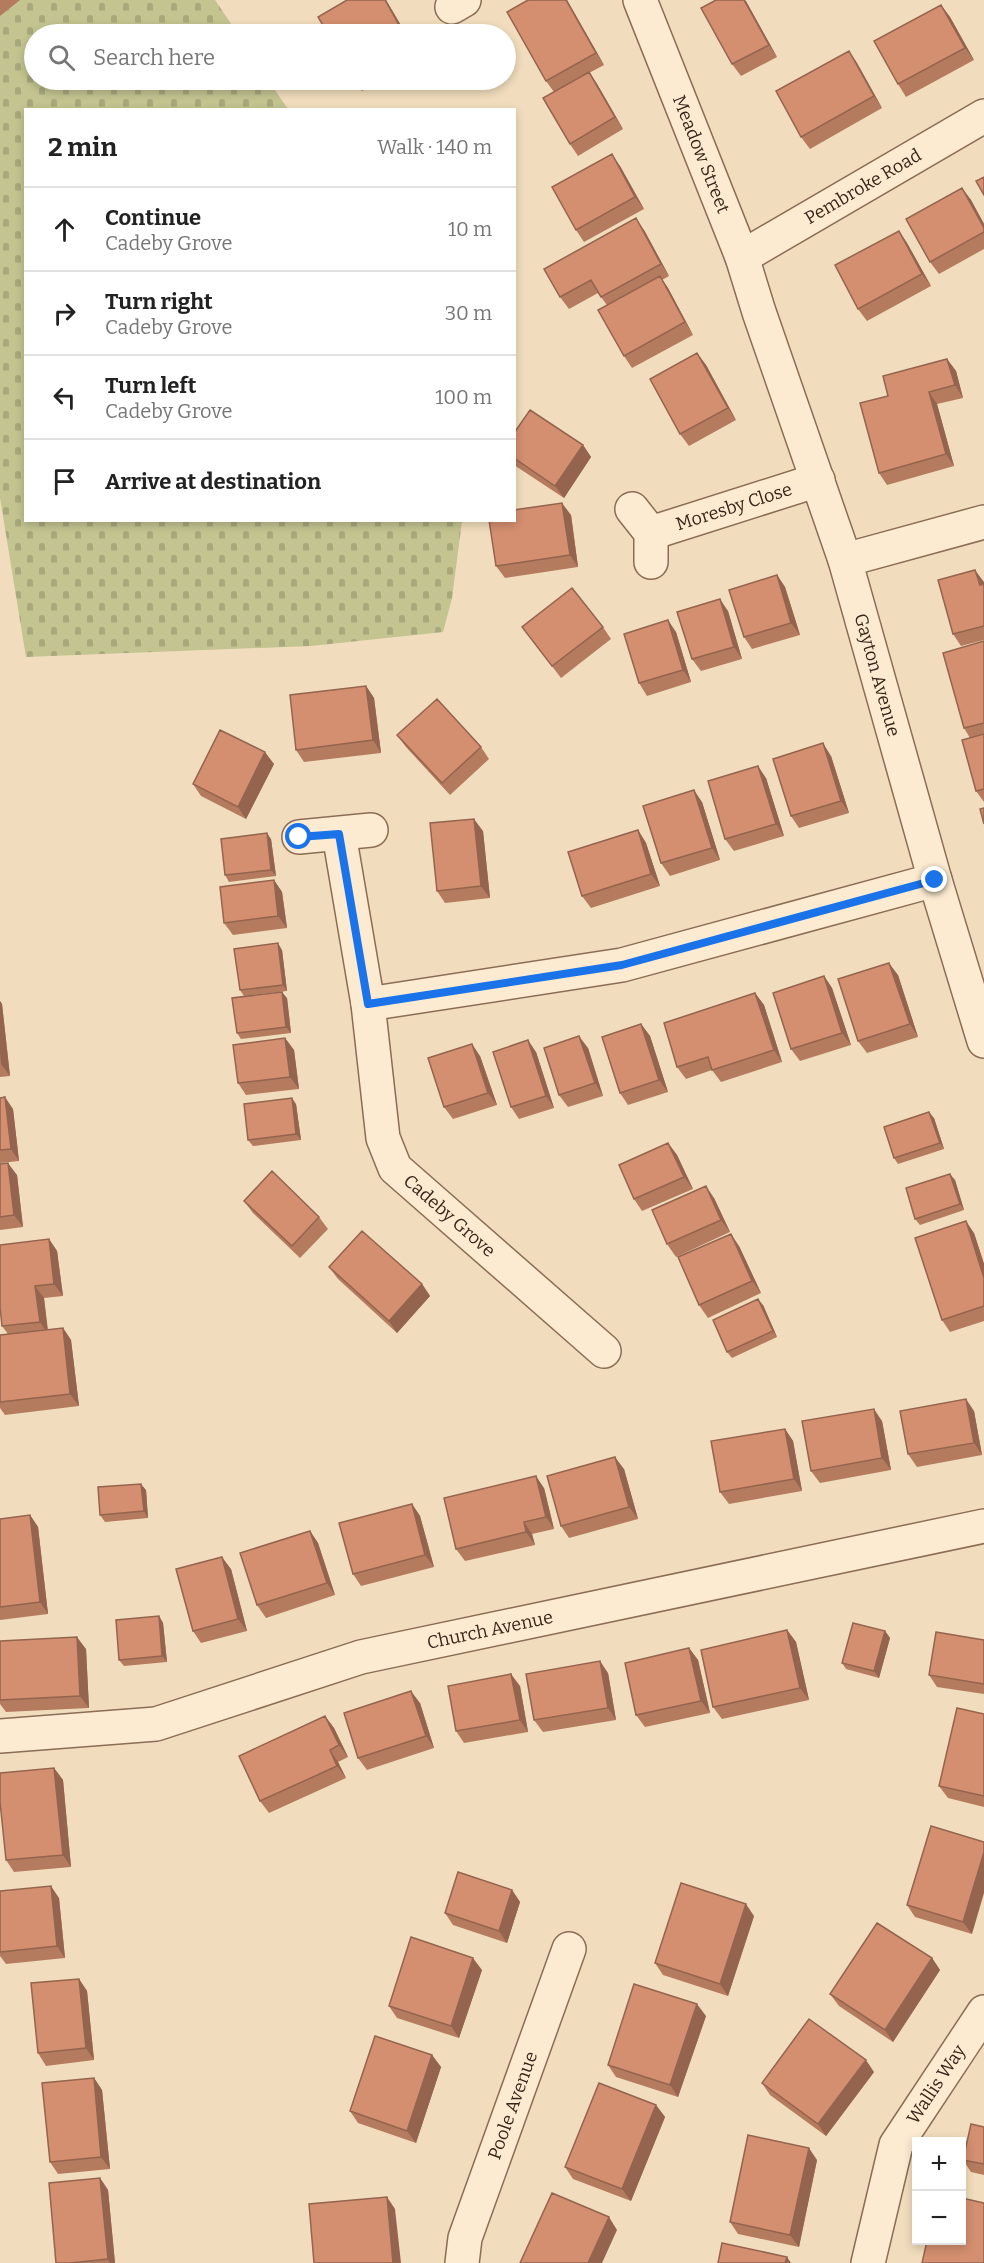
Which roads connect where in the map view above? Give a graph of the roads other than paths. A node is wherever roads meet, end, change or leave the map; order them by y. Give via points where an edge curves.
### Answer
1 (640, 0) edge
2 (984, 116) edge
3 (742, 257) junction
4 (759, 312) joint
5 (818, 480) junction
6 (984, 522) edge
7 (645, 535) dead end
8 (845, 560) junction
9 (371, 830) dead end
10 (339, 834) junction
11 (299, 837) dead end
12 (935, 880) junction
13 (368, 1004) junction
14 (984, 1041) edge
15 (604, 1351) dead end
16 (984, 1526) edge
17 (0, 1736) edge
18 (568, 1949) dead end
19 (984, 2012) edge
20 (462, 2263) edge
21 (868, 2263) edge

1 - 3 street, Meadow Street
2 - 3 street, Pembroke Road
3 - 4 street, Meadow Street
4 - 5 street, Gayton Avenue
5 - 7 street, Moresby Close
5 - 8 street, Gayton Avenue
6 - 8 street
8 - 12 street, Gayton Avenue
9 - 10 street
10 - 11 street
10 - 13 street, Cadeby Grove
12 - 13 street via 622,965
12 - 14 street, Gayton Avenue
13 - 15 street, Cadeby Grove via 383,1138 395,1168
16 - 17 street, Church Avenue via 361,1657 156,1724
18 - 20 street, Poole Avenue via 465,2238
19 - 21 street, Wallis Way via 896,2145

